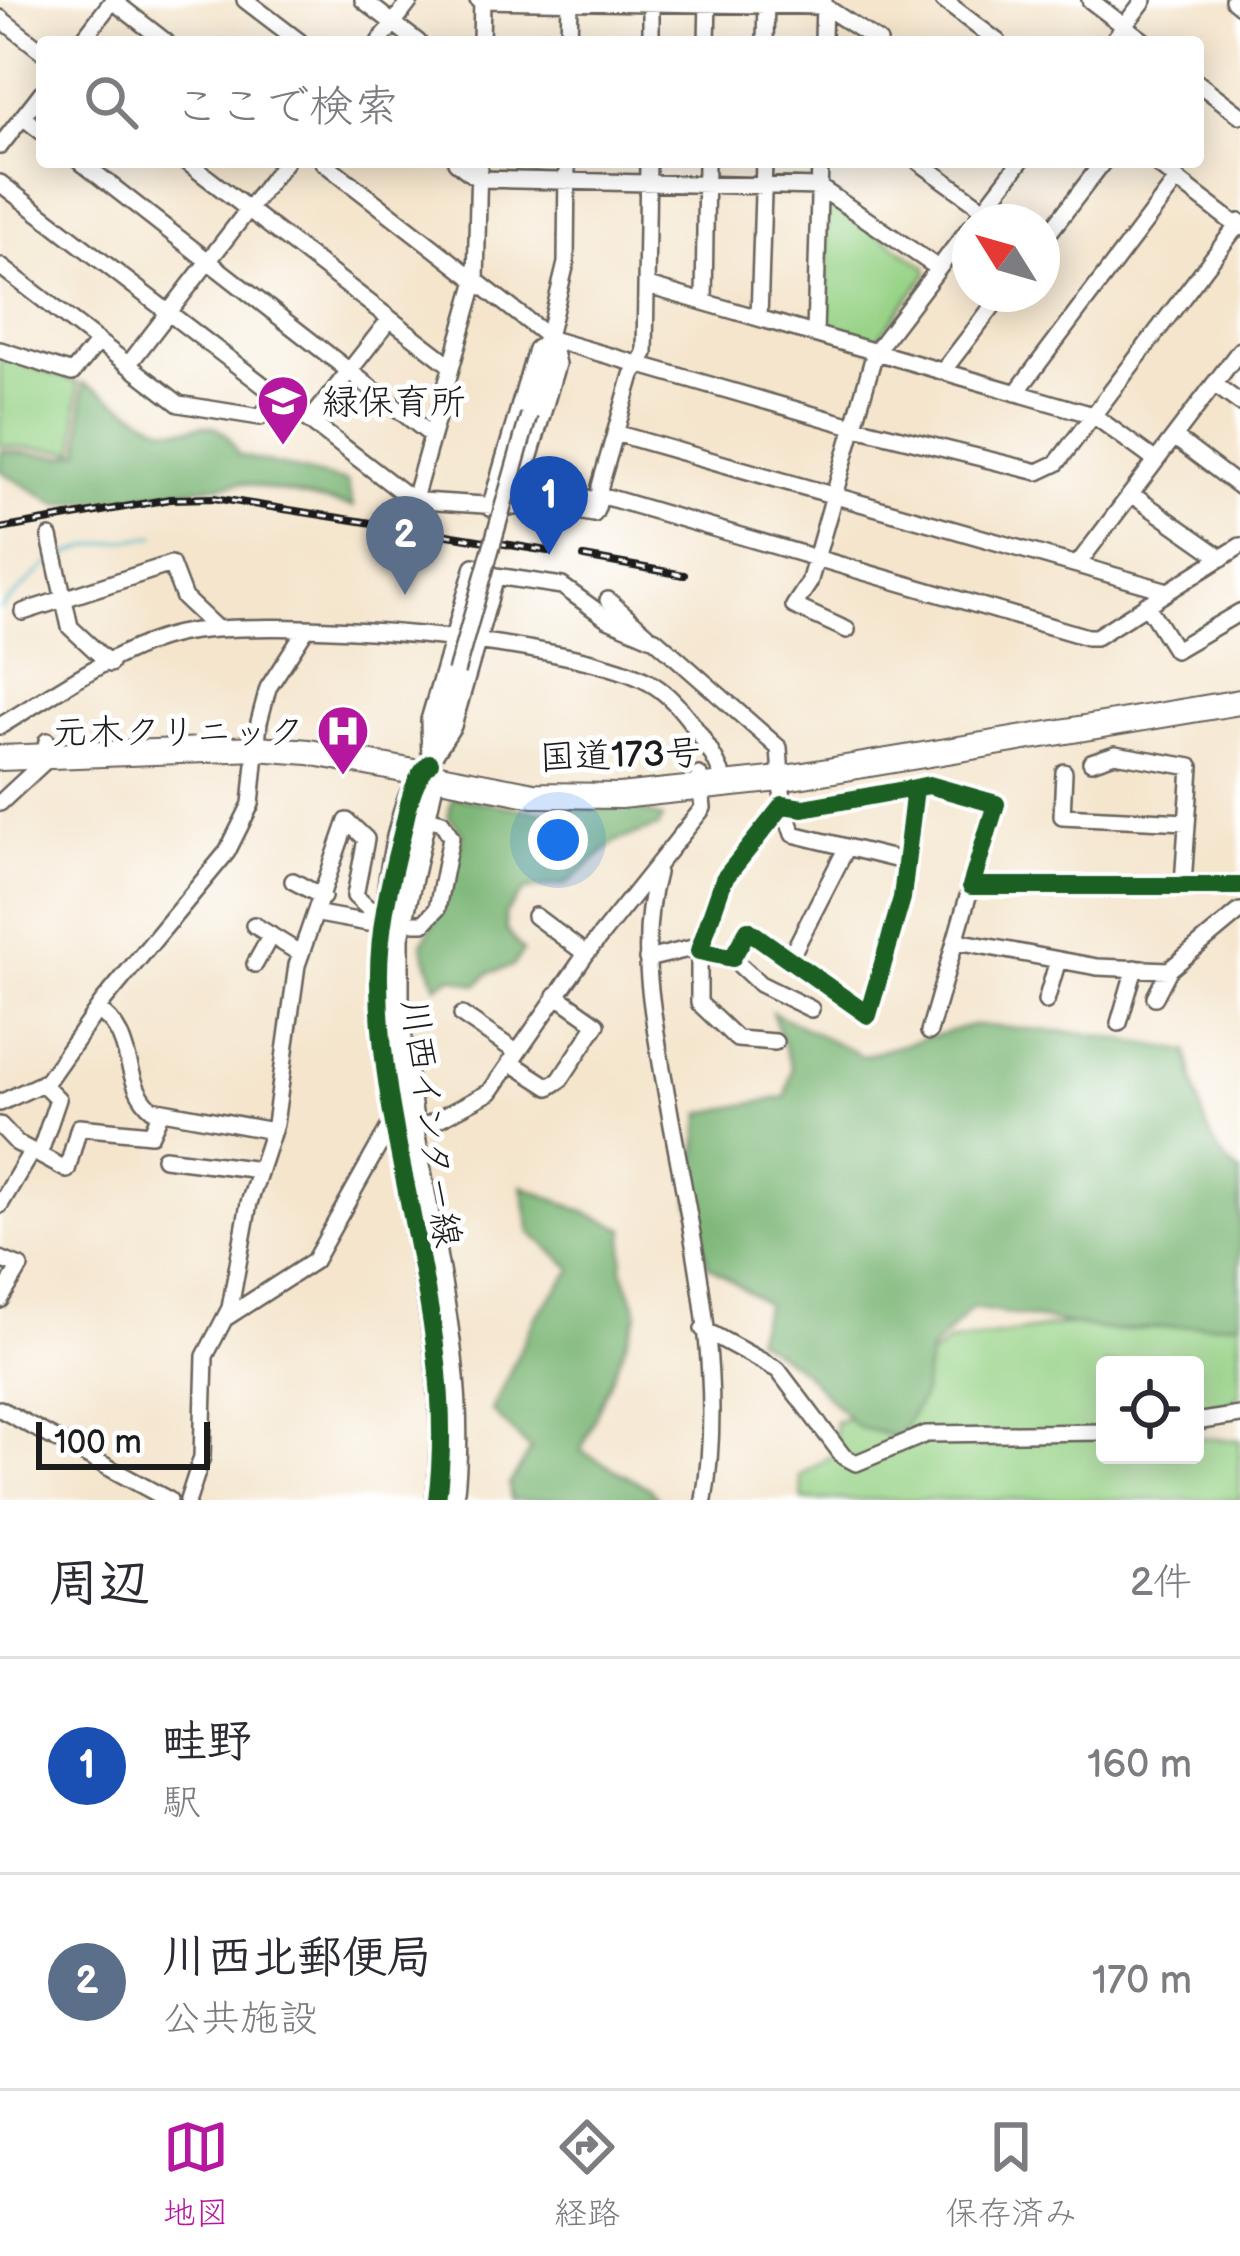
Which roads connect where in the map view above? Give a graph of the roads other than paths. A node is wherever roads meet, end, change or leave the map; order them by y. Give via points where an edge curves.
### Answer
1 (113, 0) edge
2 (245, 0) edge
3 (363, 0) edge
4 (411, 0) edge
5 (944, 0) edge
6 (1090, 0) edge
7 (1144, 0) edge
8 (1233, 0) edge
9 (481, 1) edge
10 (570, 1) edge
11 (651, 3) edge
12 (765, 3) edge
13 (824, 3) edge
14 (708, 4) edge
15 (1240, 6) edge
16 (393, 23) junction
17 (2, 24) edge
18 (1124, 26) junction
19 (86, 36) edge
20 (158, 36) edge
21 (292, 36) edge
22 (383, 36) edge
23 (410, 36) edge
24 (482, 36) edge
25 (569, 36) edge
26 (651, 36) edge
27 (707, 36) edge
28 (765, 36) edge
29 (823, 36) edge
30 (870, 36) edge
31 (990, 36) edge
32 (1116, 36) edge
33 (1137, 36) edge
34 (36, 47) edge
35 (1204, 88) edge
36 (36, 100) edge
37 (1240, 115) edge
38 (23, 117) junction
39 (36, 127) edge
40 (0, 146) edge
41 (89, 168) edge
42 (195, 168) edge
43 (280, 168) edge
44 (331, 168) edge
45 (567, 168) edge
46 (648, 168) edge
47 (706, 168) edge
48 (764, 168) edge
49 (820, 168) edge
50 (926, 168) edge
51 (1015, 168) edge
52 (1098, 168) edge
53 (1162, 168) edge
54 (478, 170) edge
55 (1177, 180) junction
56 (0, 183) edge
57 (567, 183) junction
58 (648, 184) junction
59 (705, 184) junction
60 (764, 184) junction
61 (819, 187) junction
62 (961, 204) edge
63 (988, 204) edge
64 (248, 209) junction
65 (1060, 218) edge
66 (1239, 225) edge
67 (952, 250) edge
68 (208, 261) junction
69 (0, 266) edge
70 (938, 268) junction
71 (476, 280) junction
72 (20, 281) junction
73 (0, 286) edge
74 (648, 286) junction
75 (704, 302) junction
76 (169, 312) junction
77 (988, 312) edge
78 (759, 318) junction
79 (390, 319) junction
80 (815, 334) junction
81 (551, 339) junction
82 (98, 342) junction
83 (0, 350) edge
84 (1240, 350) edge
85 (875, 352) junction
86 (638, 364) junction
87 (128, 365) junction
88 (451, 365) junction
89 (349, 371) junction
90 (943, 371) junction
91 (1214, 384) junction
92 (1016, 393) junction
93 (278, 396) junction
94 (1240, 403) edge
95 (1094, 415) junction
96 (310, 421) junction
97 (853, 426) junction
98 (430, 434) junction
99 (615, 434) junction
100 (1174, 437) junction
101 (1156, 461) junction
102 (1240, 487) edge
103 (1131, 494) junction
104 (832, 496) junction
105 (599, 498) junction
106 (414, 499) junction
107 (490, 508) junction
108 (50, 537) dead end
109 (1240, 546) edge
110 (1222, 558) junction
111 (815, 559) junction
112 (1077, 565) junction
113 (496, 576) junction
114 (1168, 592) junction
115 (66, 599) junction
116 (608, 600) dead end
117 (1146, 604) junction
118 (1240, 611) edge
119 (23, 612) dead end
120 (217, 629) junction
121 (306, 629) junction
122 (847, 630) dead end
123 (649, 636) junction
124 (451, 637) junction
125 (476, 643) junction
126 (110, 664) junction
127 (1240, 689) edge
128 (1240, 702) edge
129 (0, 726) edge
130 (258, 740) junction
131 (0, 743) edge
132 (46, 748) junction
133 (0, 758) edge
134 (1091, 762) dead end
135 (426, 772) junction
136 (1064, 772) dead end
137 (780, 773) junction
138 (707, 779) junction
139 (915, 788) junction
140 (0, 803) edge
141 (783, 806) junction
142 (424, 818) junction
143 (1187, 822) junction
144 (846, 848) junction
145 (907, 862) junction
146 (657, 870) junction
147 (293, 881) dead end
148 (1183, 884) junction
149 (971, 886) junction
150 (1240, 886) edge
151 (323, 897) junction
152 (1240, 911) edge
153 (319, 914) junction
154 (535, 916) dead end
155 (377, 917) junction
156 (415, 923) dead end
157 (254, 925) dead end
158 (272, 935) junction
159 (956, 941) junction
160 (700, 949) junction
161 (301, 954) junction
162 (586, 954) junction
163 (732, 958) junction
164 (790, 958) junction
165 (647, 959) junction
166 (1058, 960) junction
167 (255, 964) dead end
168 (1135, 968) junction
169 (1169, 970) junction
170 (556, 995) junction
171 (1156, 997) dead end
172 (1046, 1001) dead end
173 (811, 1009) dead end
174 (97, 1010) junction
175 (462, 1015) dead end
176 (390, 1020) junction
177 (1119, 1024) dead end
178 (929, 1032) dead end
179 (775, 1042) dead end
180 (513, 1057) junction
181 (42, 1083) junction
182 (0, 1103) edge
183 (161, 1112) junction
184 (0, 1125) edge
185 (273, 1132) junction
186 (407, 1143) junction
187 (35, 1152) junction
188 (164, 1158) dead end
189 (260, 1170) junction
190 (0, 1205) edge
191 (0, 1259) edge
192 (0, 1300) edge
193 (224, 1319) junction
194 (703, 1329) junction
195 (0, 1409) edge
196 (1240, 1415) edge
197 (1204, 1421) edge
198 (0, 1427) edge
199 (1096, 1432) edge
200 (169, 1500) edge
201 (188, 1500) edge
202 (437, 1500) edge
203 (452, 1500) edge
204 (704, 1500) edge

1 - 19 street
1 - 20 street
2 - 21 street
3 - 16 street
4 - 16 street
5 - 31 street
6 - 18 street
7 - 18 street
8 - 15 street
9 - 10 street
9 - 24 street
10 - 11 street
10 - 25 street
11 - 14 street
11 - 26 street
12 - 13 street
12 - 14 street
12 - 28 street
13 - 29 street
13 - 30 street
14 - 27 street
16 - 22 street
16 - 23 street
17 - 34 street
18 - 32 street
18 - 33 street
35 - 37 street
36 - 38 street
38 - 39 street
38 - 40 street
41 - 68 street
42 - 64 street
43 - 64 street
44 - 71 street
45 - 57 street
46 - 58 street
47 - 59 street
48 - 60 street
49 - 61 street
50 - 62 street
51 - 63 street
52 - 65 street
53 - 55 street
54 - 57 street
54 - 71 street
55 - 66 street
55 - 92 street
56 - 76 street
57 - 58 street
57 - 81 street via 566,263
58 - 59 street
58 - 74 street
59 - 60 street
59 - 75 street
60 - 61 street
60 - 78 street
61 - 70 street
61 - 80 street
64 - 68 street
64 - 79 street
66 - 95 street
67 - 70 street
68 - 76 street
68 - 89 street
69 - 72 street
70 - 85 street
71 - 81 street
71 - 88 street
72 - 73 street
72 - 82 street
74 - 75 street
74 - 86 street
75 - 78 street
76 - 87 street
76 - 93 street
77 - 90 street
78 - 80 street
79 - 88 street
79 - 89 street
80 - 85 street
81 - 86 street
81 - 107 street via 536,349
81 - 107 street via 557,364 518,502
81 - 135 street, bridge
82 - 83 street via 72,374
82 - 87 street
84 - 91 street
85 - 90 street
85 - 97 street
86 - 97 street
86 - 99 street
87 - 93 street via 179,404 260,416
88 - 98 street
89 - 96 street
89 - 98 street
90 - 92 street
91 - 94 street
91 - 100 street
92 - 95 street
93 - 96 street
95 - 97 street via 1057,463 1037,472
95 - 101 street
96 - 106 street
97 - 104 street
98 - 106 street
99 - 104 street
99 - 105 street
100 - 101 street
100 - 102 street
101 - 103 street
103 - 110 street
103 - 112 street
104 - 111 street
104 - 112 street
105 - 105 street via 560,491 552,496 555,507 588,517
105 - 111 street
106 - 107 street
108 - 115 street
109 - 110 street
110 - 114 street
111 - 117 street via 1087,637
111 - 122 street via 794,606
112 - 114 street
113 - 123 street via 562,586 608,620
113 - 124 street via 474,566
113 - 125 street
114 - 117 street
115 - 119 street
115 - 120 street via 171,565 184,598
115 - 126 street via 70,627
116 - 123 street
117 - 118 street via 1174,650
120 - 121 street
120 - 126 street via 172,635
121 - 124 street
121 - 130 street via 268,688
123 - 137 street via 779,748
124 - 125 street
124 - 135 street via 429,720
125 - 135 street via 453,726
125 - 138 street via 624,669 660,688
126 - 129 street
127 - 137 highway, 国道173号
128 - 137 highway, 国道173号
130 - 132 highway, 国道173号
130 - 135 highway, 国道173号 via 334,741
130 - 174 street via 251,804 227,852
131 - 132 highway, 国道173号
132 - 133 highway, 国道173号
132 - 140 street via 44,763
134 - 143 street via 1115,754 1192,767
135 - 138 highway, 国道173号 via 580,783
135 - 142 main road, 川西インター線
135 - 155 main road, 川西インター線
136 - 143 street via 1061,816
137 - 138 highway, 国道173号
137 - 141 street
138 - 146 street via 703,808
139 - 141 street
139 - 145 street
139 - 149 street via 996,804
141 - 144 street via 793,834
141 - 160 street via 724,878
142 - 156 street via 442,821 451,837 437,909
142 - 176 main road, 川西インター線
143 - 148 street
144 - 145 street
144 - 164 street
145 - 164 street via 868,1015
146 - 162 street
146 - 165 street via 644,919
147 - 151 street
148 - 149 street
148 - 150 street
149 - 159 street
151 - 153 street
151 - 155 street via 347,820 366,839 355,896
152 - 169 street
153 - 155 street
153 - 161 street
154 - 162 street
155 - 176 main road, 川西インター線 via 379,982
157 - 158 street
158 - 161 street
158 - 167 street
159 - 166 street
159 - 178 street
160 - 163 street
160 - 165 street
160 - 179 street via 698,1003 737,1040
161 - 185 street
162 - 170 street
163 - 164 street via 748,930
163 - 173 street
165 - 194 street
166 - 168 street
166 - 172 street
168 - 169 street
168 - 177 street
169 - 171 street
170 - 180 street
170 - 180 street via 597,1024 560,1079 548,1087
174 - 181 street
174 - 183 street via 117,1026 139,1096
175 - 180 street
176 - 186 main road, 川西インター線, bridge
180 - 193 street via 490,1092 467,1107 429,1124 388,1129 314,1261
181 - 182 street
181 - 187 street via 58,1099
183 - 185 street
183 - 187 street via 151,1134 79,1126 67,1170
184 - 187 street
185 - 189 street
186 - 202 main road, 川西インター線 via 441,1433
186 - 203 main road, 川西インター線 via 449,1350 457,1441
187 - 190 street
188 - 189 street
189 - 193 street
191 - 192 street via 20,1267
193 - 201 street via 205,1356 202,1457
194 - 199 street via 778,1370 856,1463 926,1434
194 - 204 street via 714,1413
195 - 198 street
195 - 200 street
196 - 197 street

